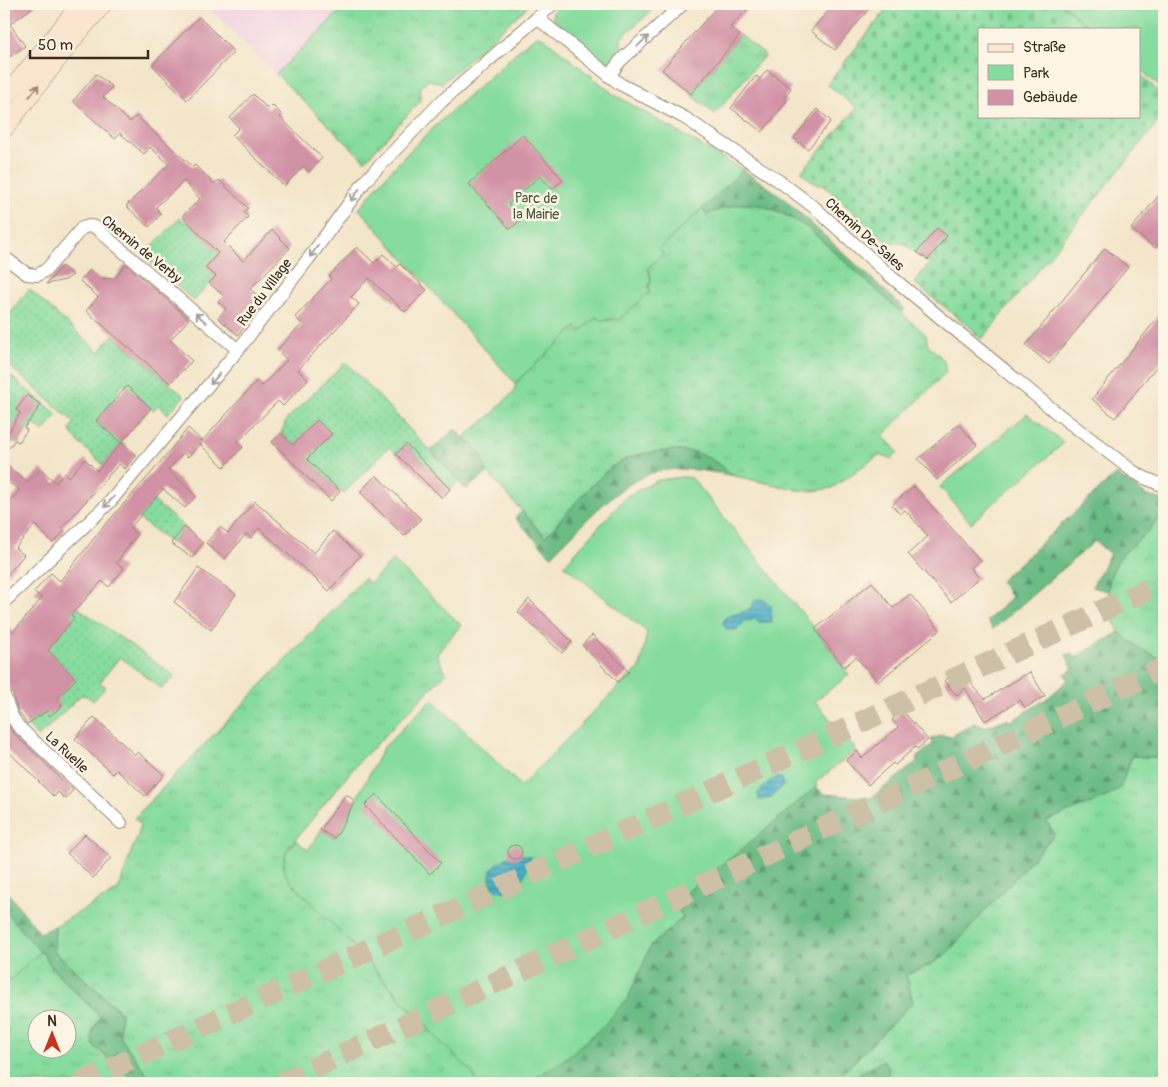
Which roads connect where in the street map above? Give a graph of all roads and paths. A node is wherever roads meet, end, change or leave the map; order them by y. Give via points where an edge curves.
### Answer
1 (81, 4) edge
2 (103, 4) edge
3 (553, 4) edge
4 (683, 4) edge
5 (537, 18) junction
6 (609, 76) junction
7 (4, 99) edge
8 (4, 129) edge
9 (4, 257) edge
10 (238, 350) junction
11 (1164, 486) edge
12 (4, 602) edge
13 (4, 695) edge
14 (121, 823) dead end

1 - 7 main road
8 -> 2 main road
3 - 5 street, Rue du Village
6 -> 4 street via 620,61
5 - 6 street, Chemin De-Sales
5 -> 10 street, Rue du Village via 440,102 366,180
6 - 11 street, Chemin De-Sales via 685,118 782,183 1058,414 1134,472
10 -> 9 street, Chemin de Verby via 95,227 82,228 38,275 27,274
10 -> 12 street, Rue du Village via 109,503
13 - 14 street, La Ruelle via 18,726

